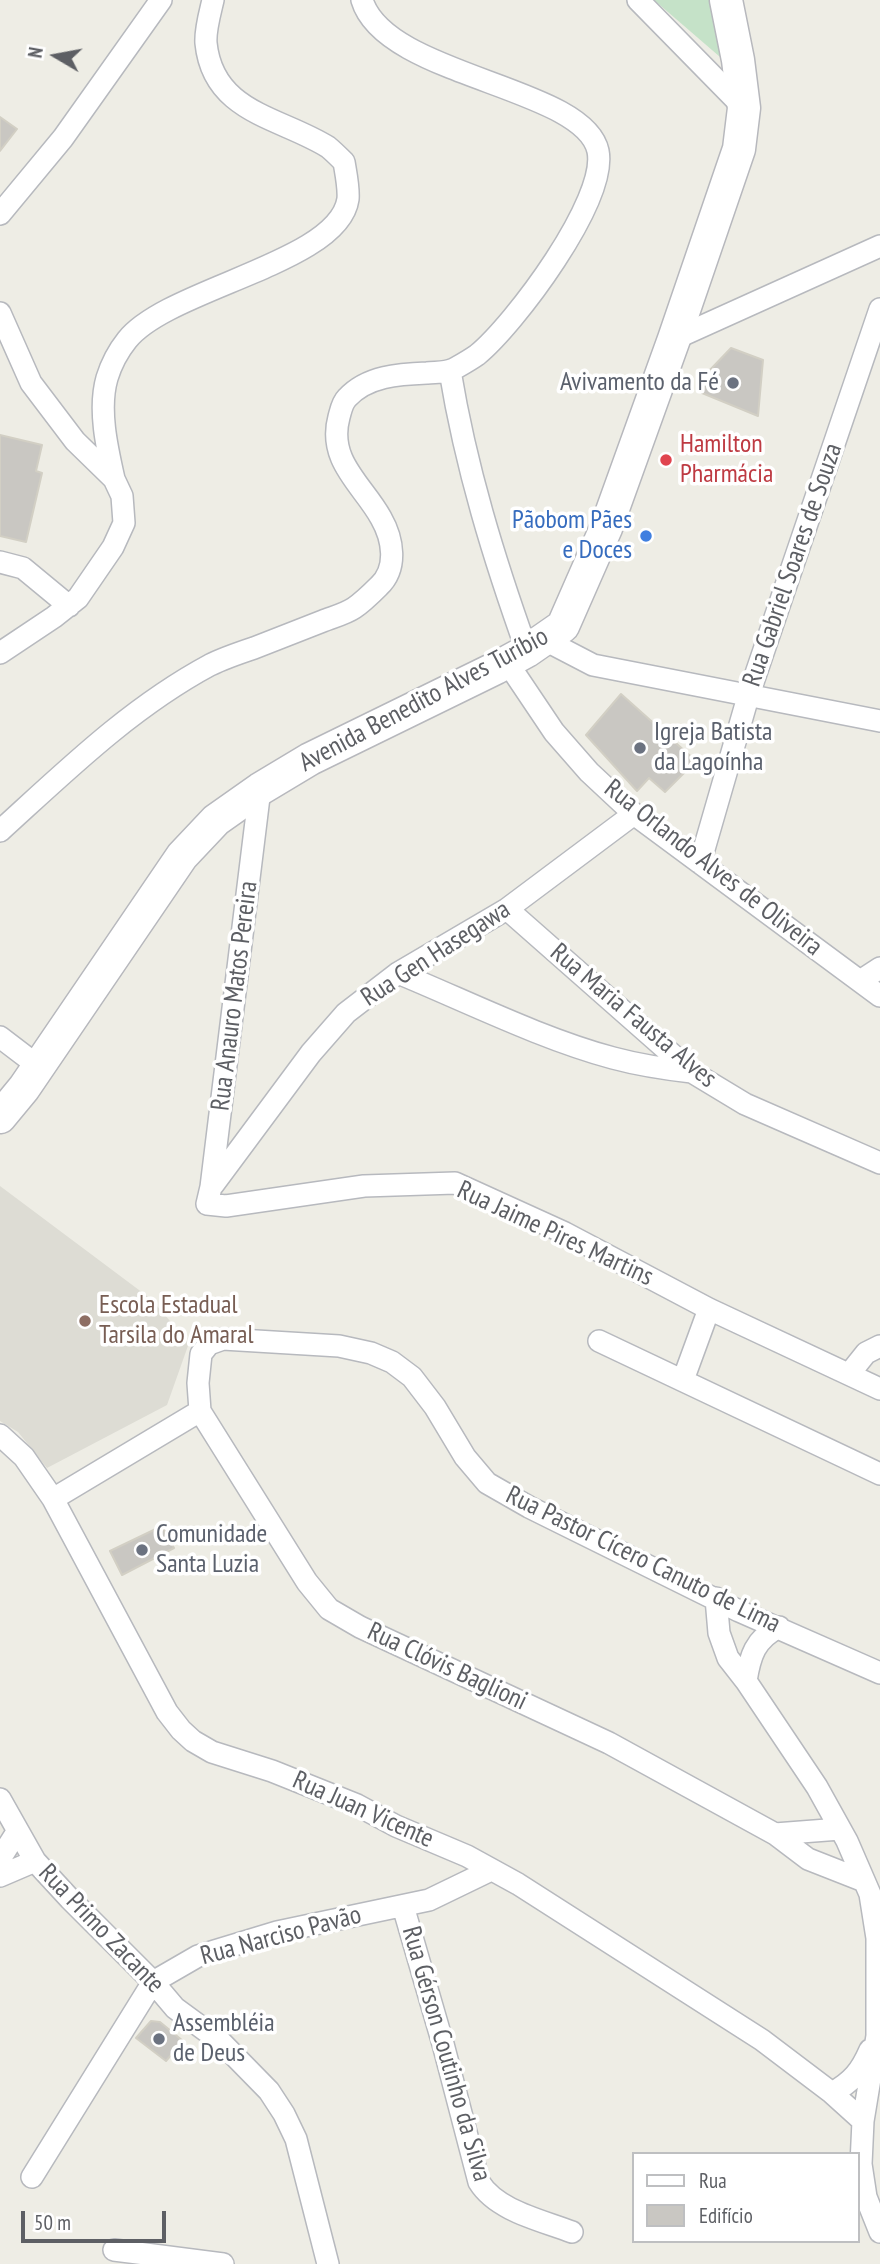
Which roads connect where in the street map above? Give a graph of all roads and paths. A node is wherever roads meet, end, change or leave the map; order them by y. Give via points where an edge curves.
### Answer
1 (161, 0) edge
2 (213, 0) edge
3 (362, 0) edge
4 (638, 0) edge
5 (726, 0) edge
6 (744, 108) junction
7 (0, 214) edge
8 (880, 246) edge
9 (880, 309) edge
10 (0, 313) edge
11 (674, 339) junction
12 (450, 371) junction
13 (114, 479) junction
14 (0, 562) edge
15 (69, 606) junction
16 (526, 651) junction
17 (0, 653) edge
18 (748, 696) junction
19 (880, 721) edge
20 (260, 789) junction
21 (634, 814) junction
22 (0, 831) edge
23 (700, 863) junction
24 (507, 909) junction
25 (880, 968) edge
26 (398, 973) junction
27 (860, 981) junction
28 (880, 996) edge
29 (0, 1037) edge
30 (38, 1066) junction
31 (692, 1072) junction
32 (0, 1117) edge
33 (880, 1163) edge
34 (209, 1196) junction
35 (709, 1309) junction
36 (599, 1341) dead end
37 (209, 1344) joint
38 (880, 1346) edge
39 (850, 1373) junction
40 (683, 1380) junction
41 (880, 1389) edge
42 (200, 1411) junction
43 (0, 1435) edge
44 (880, 1474) edge
45 (53, 1499) junction
46 (716, 1598) junction
47 (779, 1627) junction
48 (880, 1673) edge
49 (746, 1681) junction
50 (0, 1799) edge
51 (840, 1829) junction
52 (17, 1832) junction
53 (775, 1834) junction
54 (0, 1859) edge
55 (35, 1861) junction
56 (491, 1870) junction
57 (0, 1876) edge
58 (864, 1881) junction
59 (403, 1906) junction
60 (153, 1982) junction
61 (877, 2036) junction
62 (832, 2093) junction
63 (863, 2121) junction
64 (32, 2177) dead end
65 (572, 2232) dead end
66 (880, 2232) edge
67 (114, 2250) dead end
68 (223, 2264) edge
69 (328, 2264) edge

1 - 7 street via 63,138
2 - 13 street via 206,41 220,84 228,95 328,148 344,162 348,200 341,217 323,235 286,257 164,311 128,338 107,379 106,441
3 - 12 street via 386,34 416,52 560,111 584,131 597,151 597,173 570,237 512,318 477,354
4 - 6 street
5 - 6 main road, Avenida Benedito Alves Turíbio
6 - 11 main road, Avenida Benedito Alves Turíbio via 739,149
8 - 11 street
9 - 18 street, Rua Gabriel Soares de Souza
10 - 13 street via 31,383 75,441
11 - 16 main road, Avenida Benedito Alves Turíbio via 606,528 563,626
12 - 16 street, Rua Orlando Alves de Oliveira via 472,479
12 - 22 street via 392,374 359,388 344,401 337,425 340,456 381,517 390,540 392,566 383,583 353,608 214,663 159,694 92,747
13 - 15 street via 122,496 124,523 98,571
14 - 15 street via 23,568
15 - 17 street
16 - 18 street
16 - 20 main road, Avenida Benedito Alves Turíbio via 310,759
16 - 21 street, Rua Orlando Alves de Oliveira via 554,732
18 - 19 street
18 - 23 street, Rua Gabriel Soares de Souza
20 - 30 main road, Avenida Benedito Alves Turíbio via 216,820 182,856
20 - 34 street, Rua Anauro Matos Pereira
21 - 23 street, Rua Orlando Alves de Oliveira
21 - 24 street, Rua Gen Hasegawa
23 - 27 street, Rua Orlando Alves de Oliveira
24 - 26 street, Rua Gen Hasegawa
24 - 31 street, Rua Maria Fausta Alves
25 - 27 street
26 - 31 street via 570,1045 639,1064
26 - 34 street, Rua Gen Hasegawa via 346,1013 311,1053
27 - 28 street, Rua Orlando Alves de Oliveira
29 - 30 street
30 - 32 main road, Avenida Benedito Alves Turíbio
31 - 33 street, Rua Maria Fausta Alves via 745,1104
34 - 35 street, Rua Jaime Pires Martins via 226,1206 364,1186 455,1183 565,1233
35 - 39 street, Rua Jaime Pires Martins
35 - 40 street
36 - 40 street
37 - 42 street, Rua Clóvis Baglioni via 201,1354
37 - 46 street, Rua Pastor Cícero Canuto de Lima via 223,1339 339,1346 392,1362 412,1377 487,1483
38 - 39 street via 866,1353
39 - 41 street, Rua Jaime Pires Martins
40 - 44 street
42 - 45 street
42 - 53 street, Rua Clóvis Baglioni via 279,1540 329,1609 609,1743
43 - 45 street, Rua Juan Vicente via 24,1457
45 - 56 street, Rua Juan Vicente via 167,1712 193,1741 357,1805
46 - 47 street, Rua Pastor Cícero Canuto de Lima
46 - 49 street via 719,1633 728,1658
47 - 48 street, Rua Pastor Cícero Canuto de Lima
47 - 49 street via 758,1642 749,1659
49 - 51 street
50 - 52 street, Rua Primo Zacante
51 - 53 street
51 - 58 street
52 - 54 street
52 - 55 street, Rua Primo Zacante
53 - 58 street, Rua Clóvis Baglioni via 808,1859
55 - 57 street
55 - 60 street, Rua Primo Zacante
56 - 59 street, Rua Narciso Pavão via 429,1900
56 - 62 street, Rua Juan Vicente via 762,2040
58 - 61 street via 877,1938
59 - 60 street, Rua Narciso Pavão via 277,1932 198,1956
59 - 65 street, Rua Gérson Coutinho da Silva via 479,2182 504,2205
60 - 64 street
60 - 69 street, Rua Primo Zacante via 175,2008 220,2041 269,2091 284,2114 296,2139
61 - 62 street via 851,2083
61 - 63 street
62 - 63 street, Rua Juan Vicente
63 - 66 street via 860,2164 866,2197
67 - 68 street

